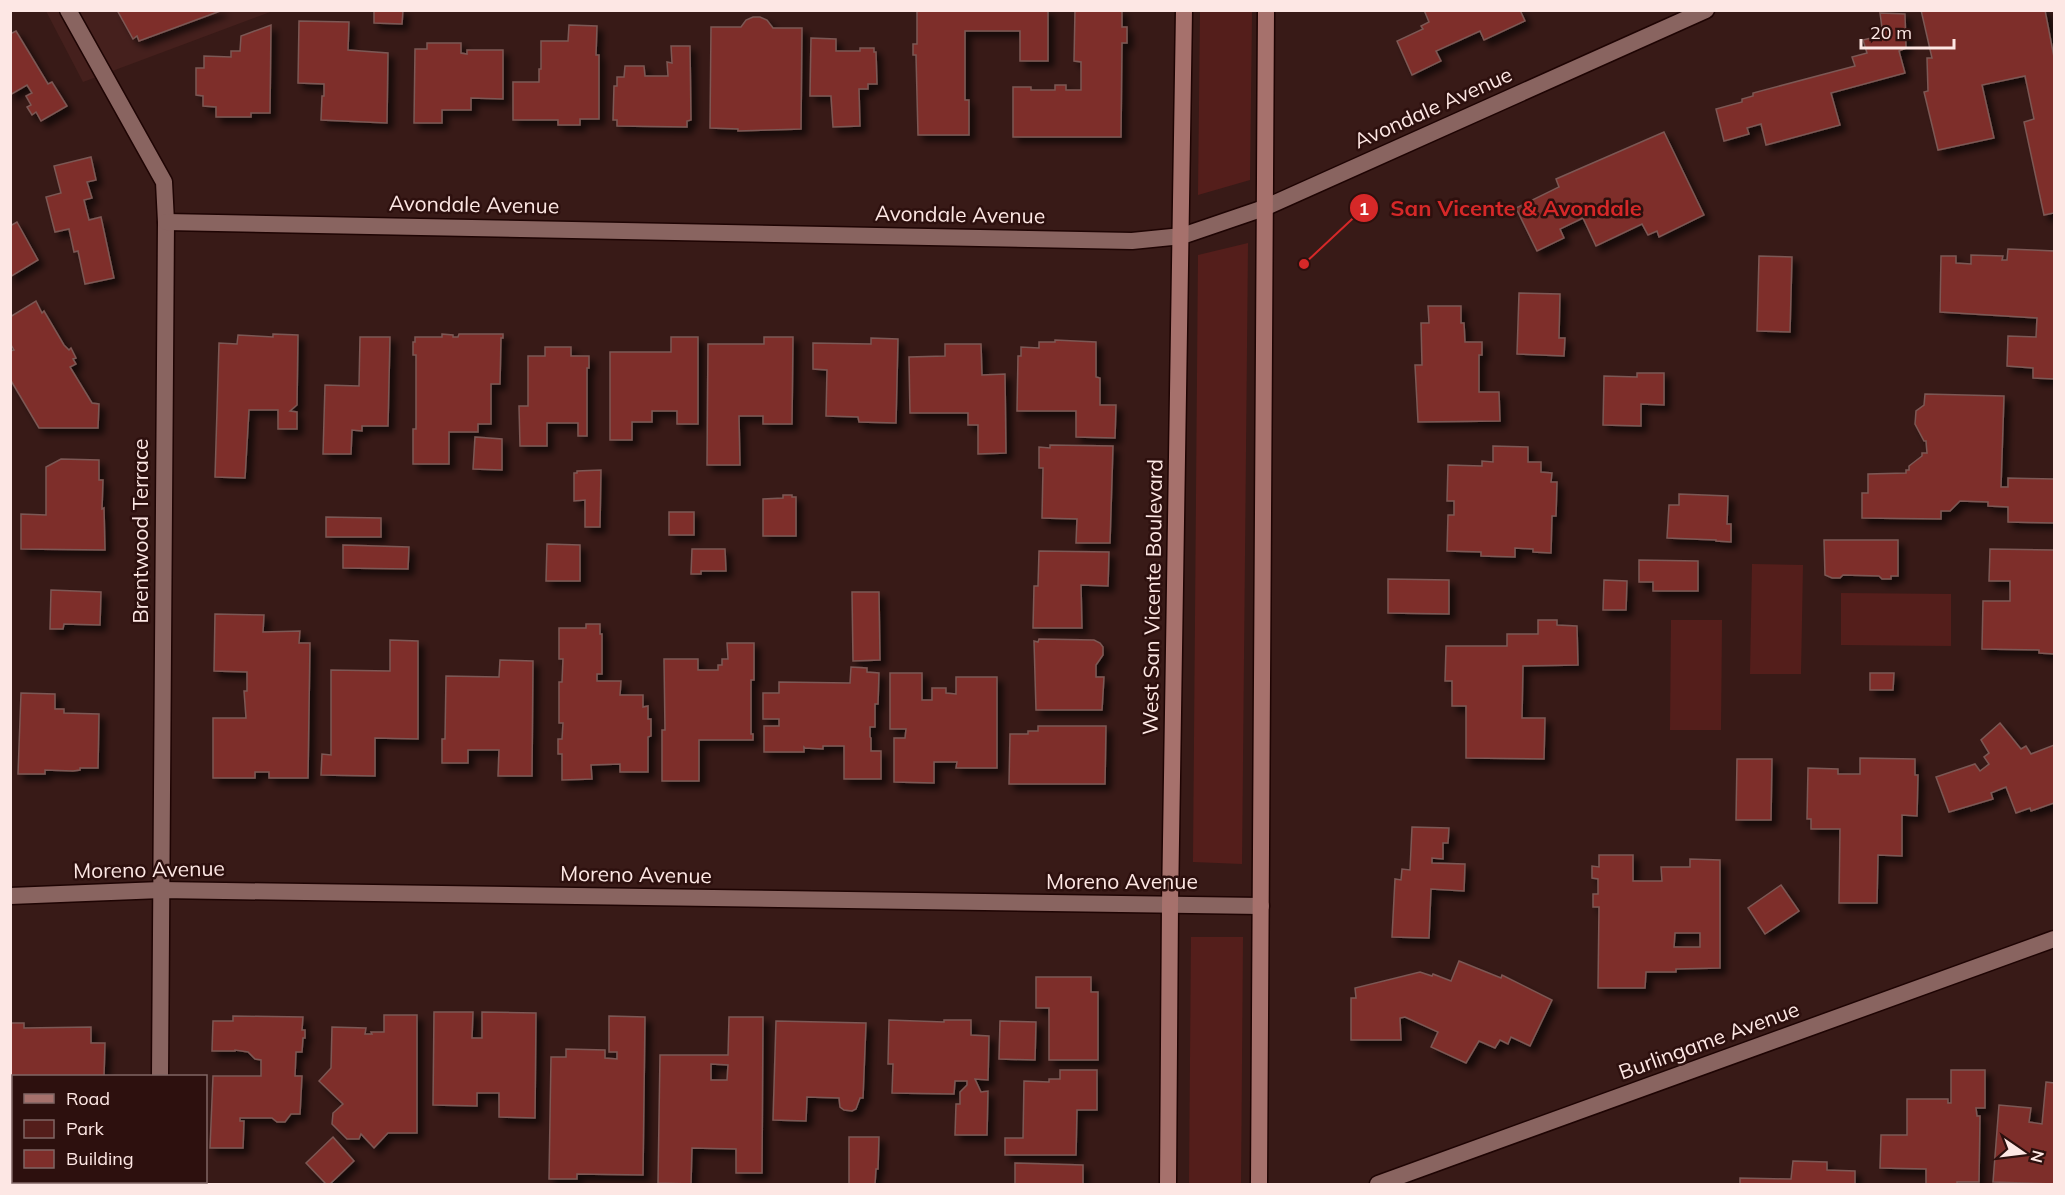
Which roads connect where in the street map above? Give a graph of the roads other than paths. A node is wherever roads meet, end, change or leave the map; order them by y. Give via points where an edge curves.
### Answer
1 (68, 10) edge
2 (1184, 10) edge
3 (1266, 10) edge
4 (1706, 10) edge
5 (1264, 208) junction
6 (166, 222) junction
7 (1182, 236) junction
8 (161, 890) junction
9 (10, 896) edge
10 (1170, 905) junction
11 (1261, 906) junction
12 (2055, 939) edge
13 (160, 1075) edge
14 (1168, 1185) edge
15 (1259, 1185) edge
16 (1378, 1185) edge

1 - 6 street, Brentwood Terrace via 164,182
2 - 7 main road, West San Vicente Boulevard
3 - 5 main road
4 - 5 street, Avondale Avenue
5 - 7 street, Avondale Avenue
5 - 11 main road
6 - 7 street, Avondale Avenue via 1132,241
6 - 8 street, Brentwood Terrace
7 - 10 main road, West San Vicente Boulevard
8 - 9 street, Moreno Avenue
8 - 10 street, Moreno Avenue
8 - 13 street, Brentwood Terrace
10 - 11 street, Moreno Avenue
10 - 14 main road, West San Vicente Boulevard
11 - 15 main road
12 - 16 street, Burlingame Avenue

